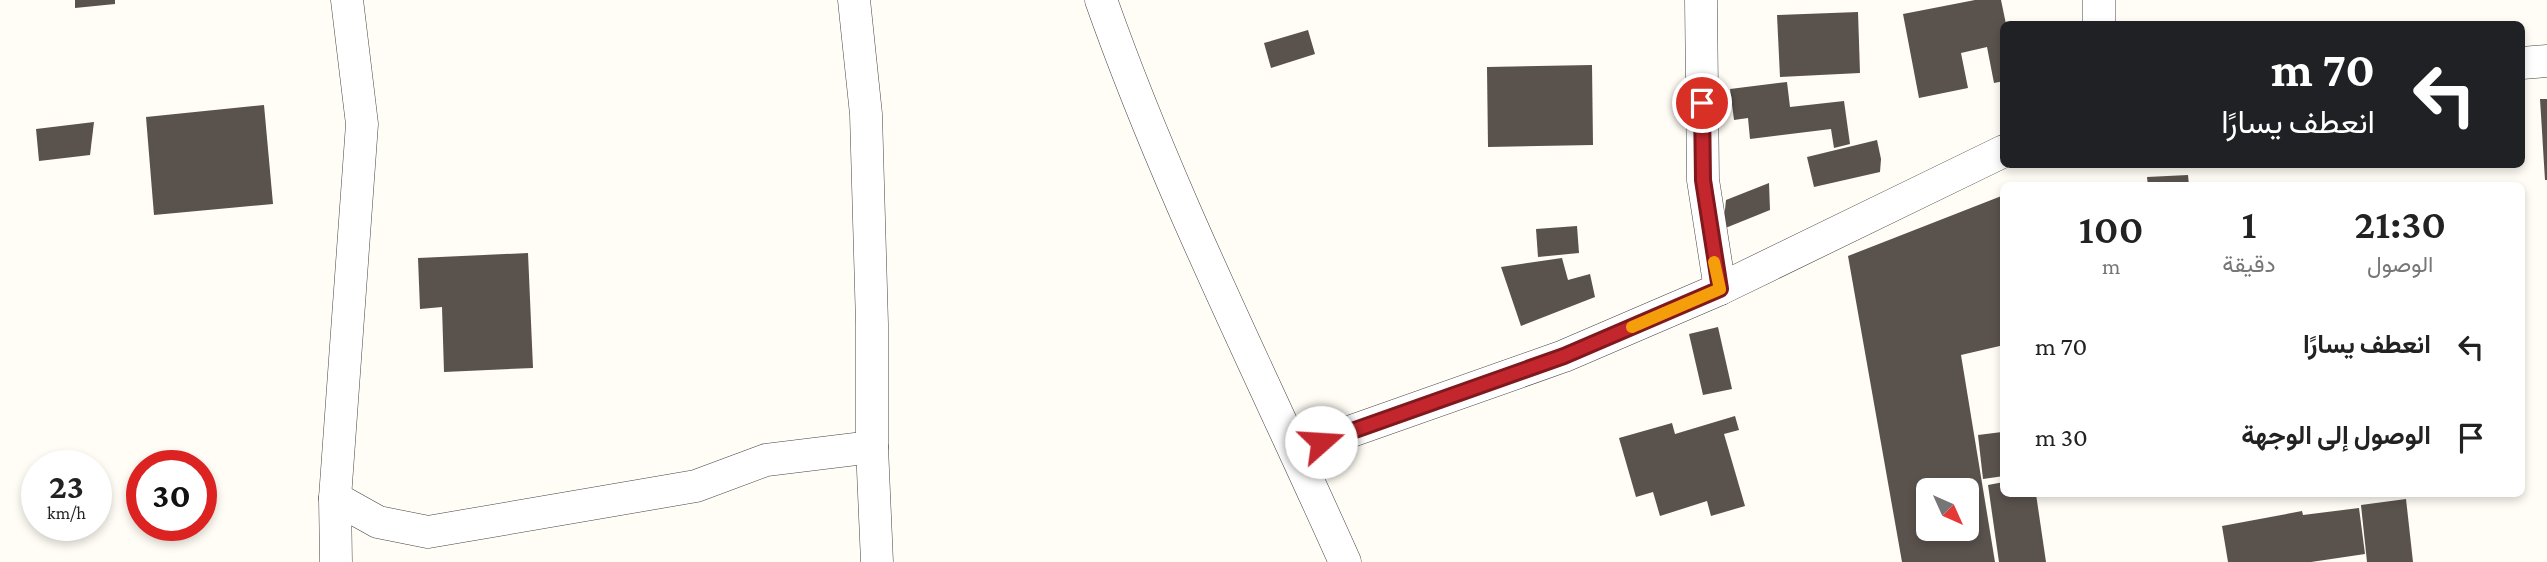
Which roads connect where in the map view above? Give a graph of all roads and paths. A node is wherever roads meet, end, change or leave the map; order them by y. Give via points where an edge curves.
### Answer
1 (347, 0) edge
2 (854, 0) edge
3 (1101, 0) edge
4 (1701, 0) edge
5 (2099, 0) edge
6 (2099, 21) edge
7 (2547, 61) edge
8 (2525, 63) edge
9 (2000, 152) edge
10 (1720, 289) junction
11 (872, 447) junction
12 (1296, 451) junction
13 (335, 498) junction
14 (337, 562) edge
15 (877, 562) edge
16 (1345, 562) edge

1 - 13 street via 362,124
2 - 11 street via 866,114
3 - 12 street via 1125,69 1222,296
4 - 10 street via 1703,180
5 - 6 street
7 - 8 street
9 - 10 street
10 - 12 street via 1564,356
11 - 13 street via 766,460 696,486 428,532 378,522
11 - 15 street
12 - 16 street
13 - 14 street

